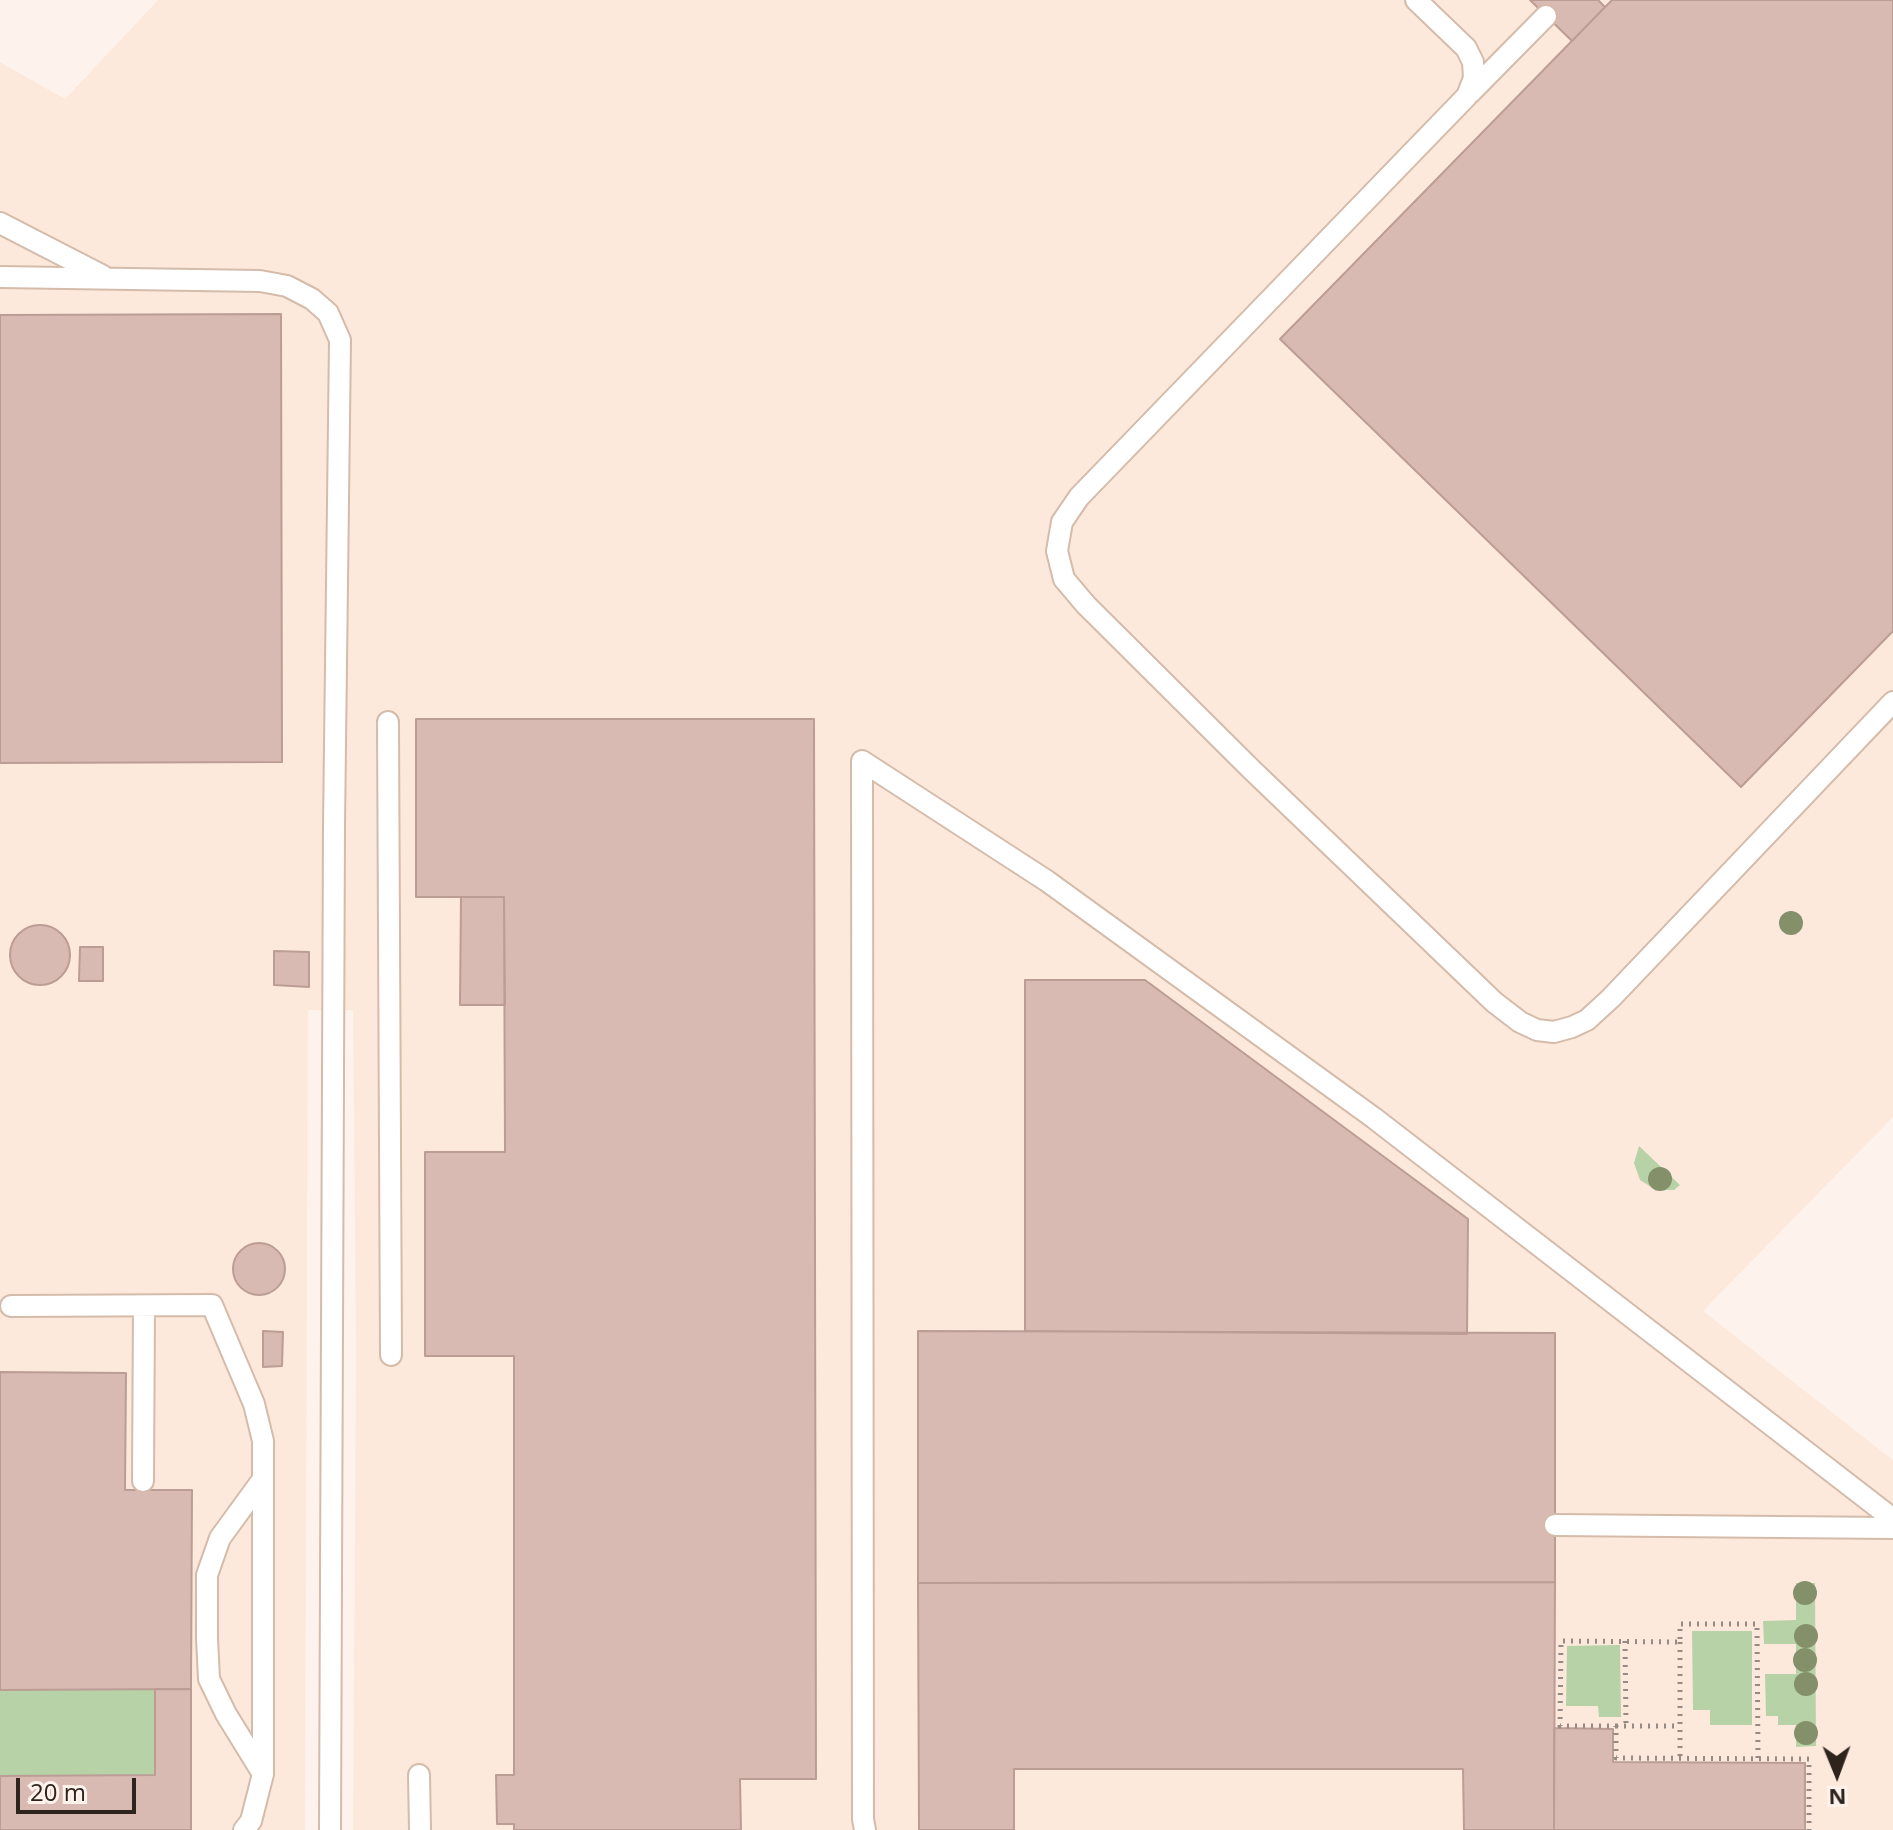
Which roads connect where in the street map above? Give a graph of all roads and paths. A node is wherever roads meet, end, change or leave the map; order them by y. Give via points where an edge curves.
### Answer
1 (1416, 0) edge
2 (1546, 16) dead end
3 (1467, 96) junction
4 (0, 223) edge
5 (0, 277) edge
6 (106, 278) junction
7 (1893, 702) edge
8 (388, 722) dead end
9 (11, 1306) dead end
10 (144, 1306) junction
11 (391, 1355) dead end
12 (263, 1479) junction
13 (143, 1481) dead end
14 (1893, 1519) edge
15 (1555, 1525) dead end
16 (1893, 1528) edge
17 (1625, 1641) junction
18 (1680, 1642) junction
19 (1616, 1726) junction
20 (1626, 1726) junction
21 (1680, 1726) junction
22 (1680, 1758) junction
23 (1758, 1758) junction
24 (263, 1774) junction
25 (419, 1775) dead end
26 (244, 1830) edge
27 (330, 1830) edge
28 (420, 1830) edge
29 (865, 1830) edge
30 (1809, 1830) edge

1 - 3 lane via 1466,48 1474,78
2 - 3 lane
3 - 7 lane via 1079,497 1062,522 1057,551 1064,579 1253,771 1494,1002 1537,1030 1572,1027 1611,998
4 - 6 lane
5 - 6 lane
6 - 27 lane via 287,286 328,313 340,340
8 - 11 lane
9 - 10 lane
10 - 12 lane via 212,1305 254,1404 263,1441
10 - 13 lane
12 - 24 lane
12 - 24 lane via 220,1538 207,1575 209,1679
14 - 29 lane via 1374,1118 1047,881 862,761
15 - 16 lane
17 - 18 path
17 - 19 path via 1561,1641 1560,1726
17 - 20 path
18 - 21 path
18 - 23 path via 1680,1624 1757,1624
19 - 20 path
19 - 22 path via 1616,1758
20 - 21 path
21 - 22 path
22 - 23 path
23 - 30 path via 1809,1759
24 - 26 lane
25 - 28 lane

